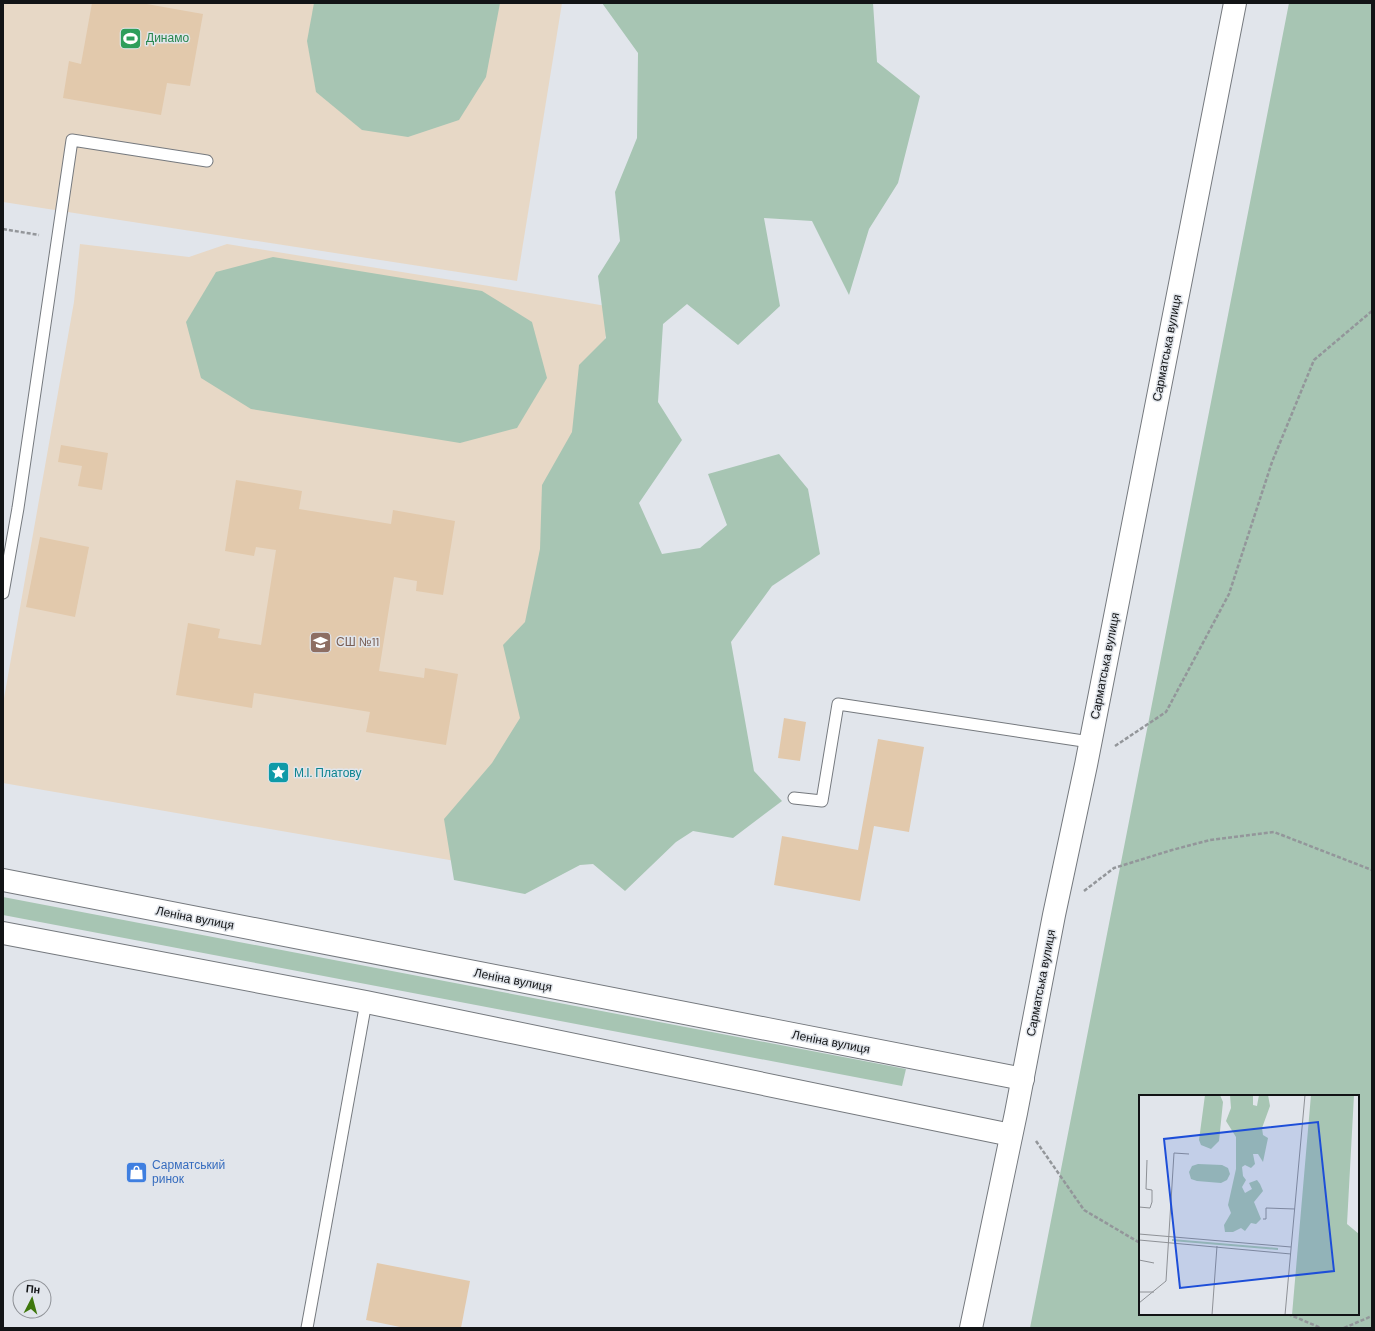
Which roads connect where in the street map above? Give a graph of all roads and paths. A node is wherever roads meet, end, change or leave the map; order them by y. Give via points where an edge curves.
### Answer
1 (1235, 3) edge
2 (207, 161) dead end
3 (3, 229) edge
4 (58, 238) junction
5 (1372, 311) edge
6 (3, 593) edge
7 (1090, 742) junction
8 (1086, 765) junction
9 (794, 798) dead end
10 (1372, 870) edge
11 (3, 880) edge
12 (1084, 892) dead end
13 (3, 933) edge
14 (366, 1002) junction
15 (1023, 1079) junction
16 (1016, 1113) junction
17 (1011, 1135) junction
18 (1139, 1242) edge
19 (1290, 1315) edge
20 (1372, 1316) edge
21 (307, 1328) edge
22 (972, 1328) edge
23 (1321, 1328) edge
24 (1344, 1328) edge

1 - 7 street, Сарматська вулиця
2 - 4 lane via 72,140
3 - 4 path
4 - 6 lane
5 - 8 path via 1314,360 1272,462 1230,594 1166,712
7 - 8 street, Сарматська вулиця
7 - 9 lane via 838,704 822,801
8 - 15 street, Сарматська вулиця
10 - 12 path via 1274,832 1210,840 1114,868
11 - 15 street, Леніна вулиця
13 - 14 street
14 - 17 street
14 - 21 lane
15 - 16 street, Сарматська вулиця
16 - 17 street, Сарматська вулиця
16 - 18 path via 1084,1210
17 - 22 street, Сарматська вулиця
19 - 23 path
20 - 24 path

